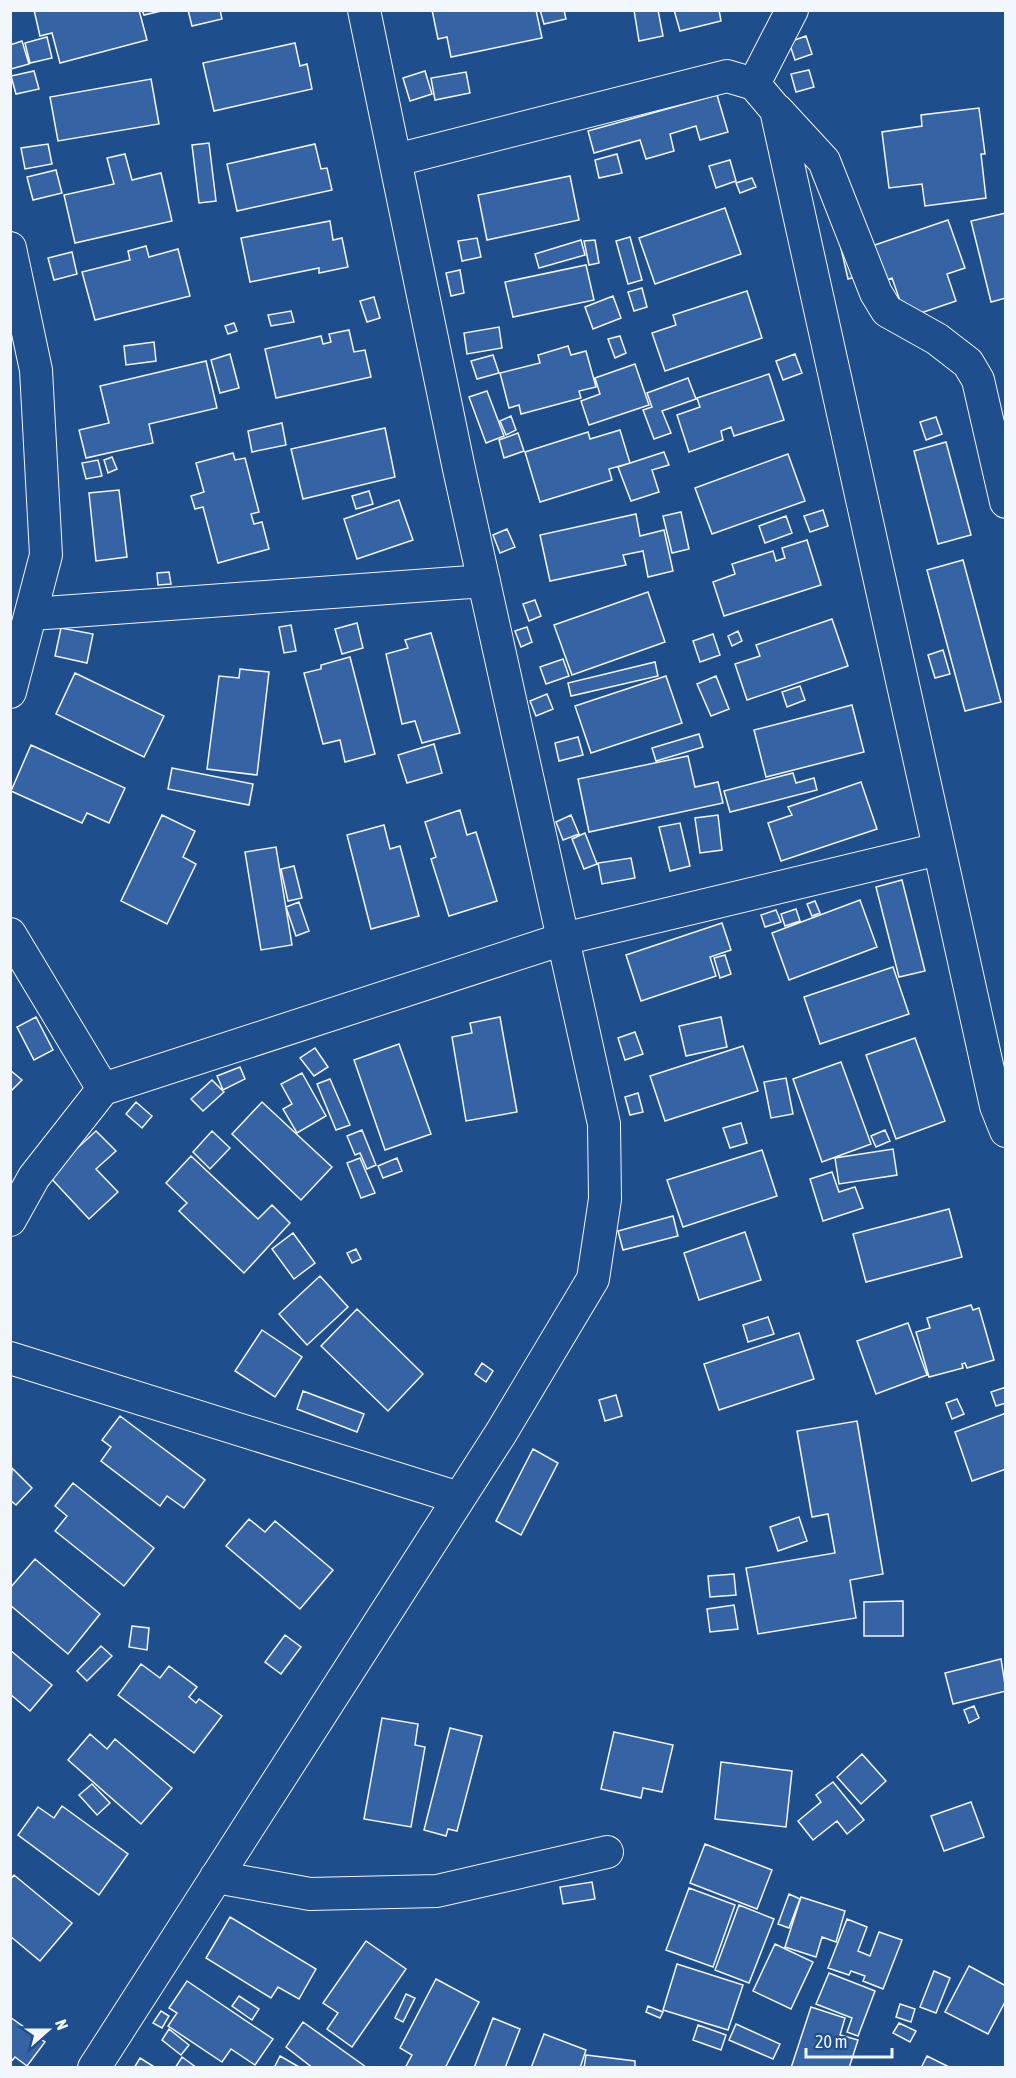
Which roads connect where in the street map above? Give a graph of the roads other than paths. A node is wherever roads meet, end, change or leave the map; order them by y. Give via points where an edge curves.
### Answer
1 (364, 10) edge
2 (792, 10) edge
3 (754, 84) junction
4 (776, 110) junction
5 (396, 160) junction
6 (10, 248) edge
7 (1005, 502) edge
8 (484, 581) junction
9 (32, 614) junction
10 (10, 692) edge
11 (939, 849) junction
12 (10, 934) edge
13 (563, 939) junction
14 (103, 1089) junction
15 (1005, 1131) edge
16 (10, 1220) edge
17 (10, 1358) edge
18 (459, 1498) junction
19 (607, 1851) dead end
20 (216, 1877) junction
21 (94, 2067) edge

1 - 5 street
2 - 3 street
3 - 4 street
3 - 5 street via 727,76
4 - 7 street via 824,161 876,293 887,311 937,339 968,363 978,380
4 - 11 street
5 - 8 street
6 - 9 street via 36,370 46,555
8 - 9 street
8 - 13 street
9 - 10 street
11 - 13 street
11 - 15 street via 996,1106
12 - 14 street
13 - 14 street
13 - 18 street via 604,1124 606,1199 593,1278
14 - 16 street via 34,1177
17 - 18 street
18 - 20 street
19 - 20 street via 437,1891 310,1894
20 - 21 street

